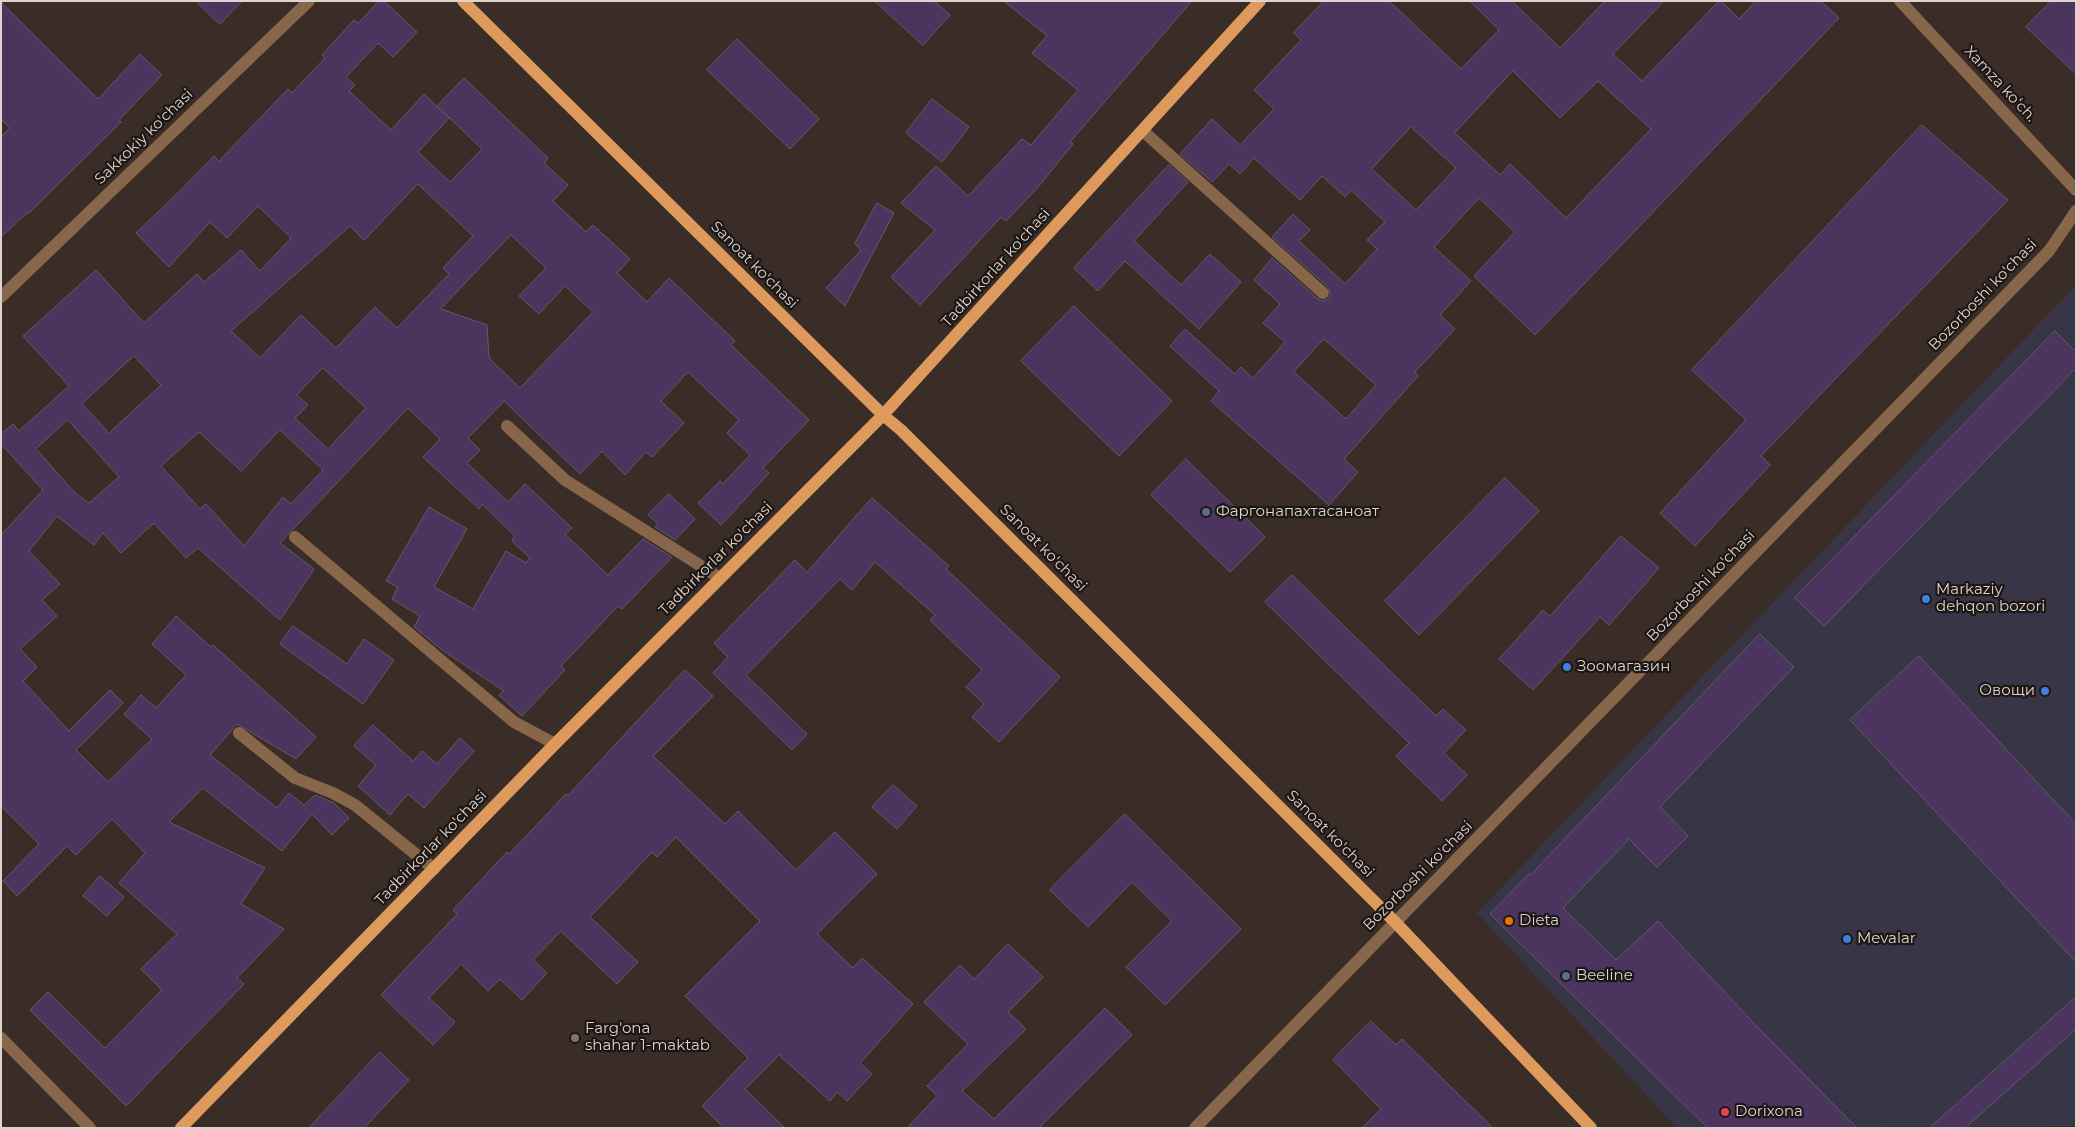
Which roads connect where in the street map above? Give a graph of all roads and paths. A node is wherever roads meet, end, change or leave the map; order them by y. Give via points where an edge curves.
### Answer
1 (309, 1) edge
2 (463, 1) edge
3 (1260, 1) edge
4 (1900, 1) edge
5 (1143, 131) junction
6 (2076, 190) edge
7 (2076, 211) edge
8 (1323, 293) dead end
9 (1, 297) edge
10 (883, 415) junction
11 (506, 426) dead end
12 (295, 536) dead end
13 (720, 578) junction
14 (239, 733) dead end
15 (555, 744) junction
16 (434, 869) junction
17 (1395, 922) junction
18 (1, 1038) edge
19 (90, 1128) edge
20 (181, 1128) edge
21 (1196, 1128) edge
22 (1591, 1128) edge

1 - 9 street, Sakkokiy ko'chasi
2 - 10 main road, Sanoat ko'chasi
3 - 5 main road, Tadbirkorlar ko'chasi
4 - 6 street, Xamza ko‘ch.
5 - 8 street
5 - 10 main road, Tadbirkorlar ko'chasi
7 - 17 street, Bozorboshi ko'chasi via 2049,251
10 - 13 main road, Tadbirkorlar ko'chasi
10 - 17 main road, Sanoat ko'chasi
11 - 13 street via 565,480
12 - 15 street via 514,722
13 - 15 main road, Tadbirkorlar ko'chasi
14 - 16 street via 295,778 355,805
15 - 16 main road, Tadbirkorlar ko'chasi
16 - 20 main road, Tadbirkorlar ko'chasi
17 - 21 street, Bozorboshi ko'chasi
17 - 22 main road, Sanoat ko'chasi
18 - 19 street

